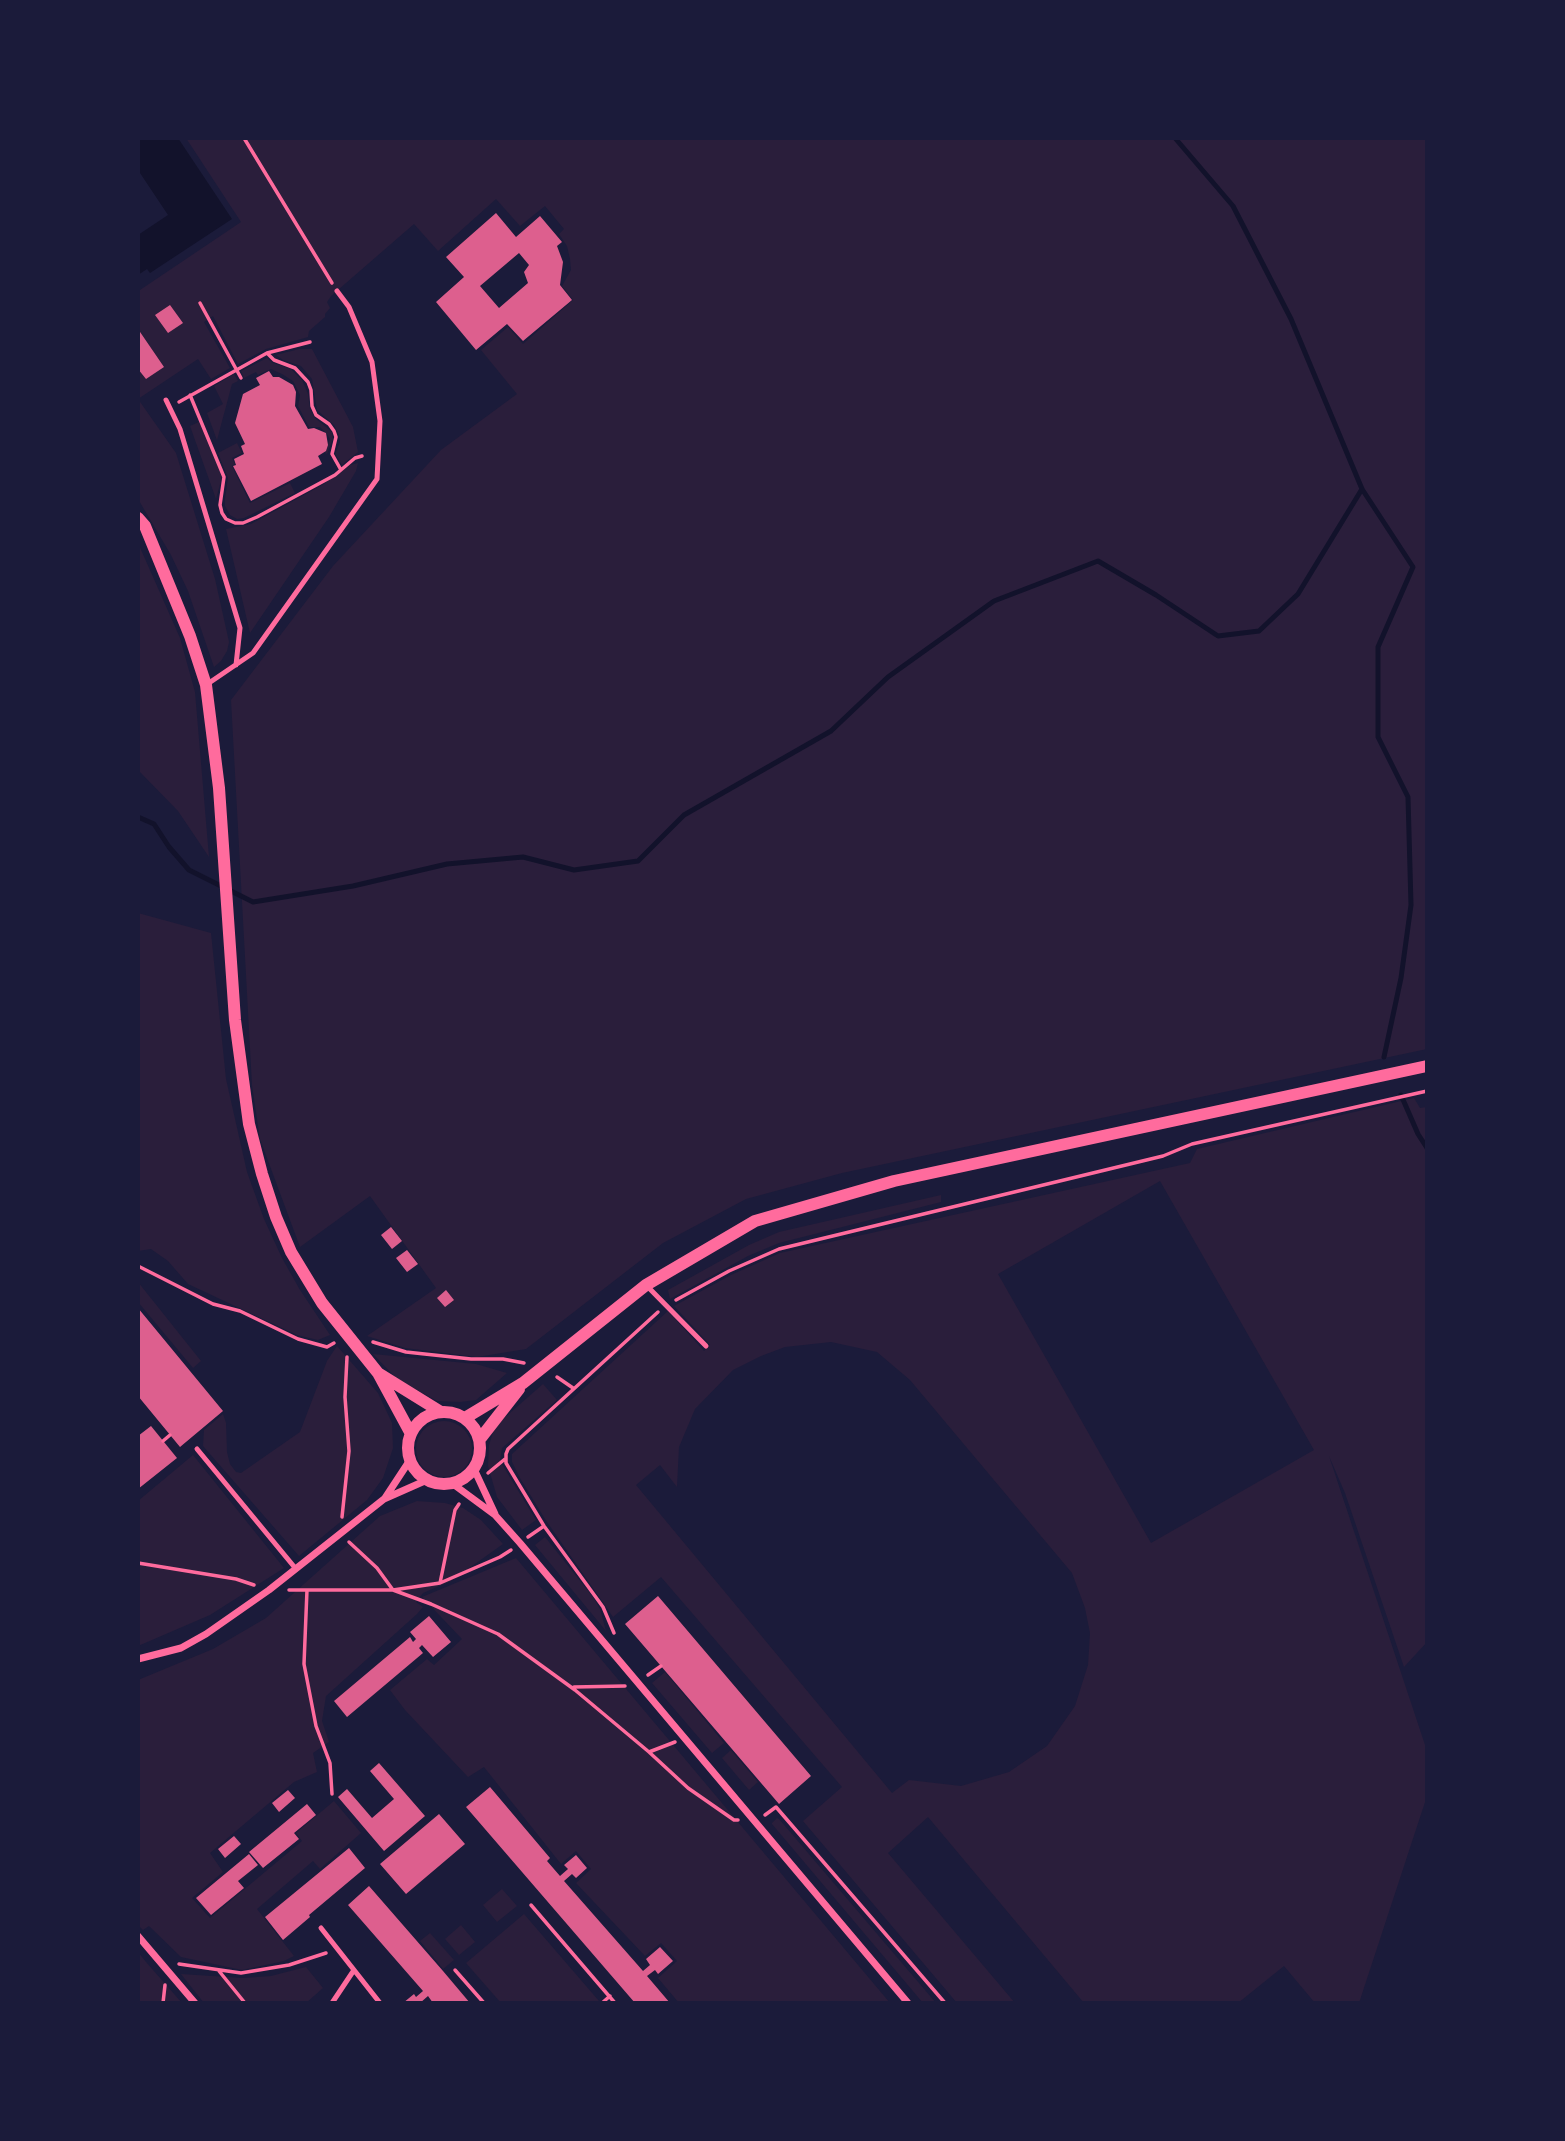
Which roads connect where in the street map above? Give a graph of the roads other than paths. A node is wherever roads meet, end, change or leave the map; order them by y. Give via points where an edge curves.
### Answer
1 (337, 291) road end
2 (166, 400) dead end
3 (138, 518) edge
4 (236, 665) junction
5 (206, 685) junction
6 (1427, 1066) edge
7 (646, 1285) junction
8 (706, 1346) dead end
9 (378, 1373) junction
10 (523, 1384) junction
11 (441, 1412) junction
12 (465, 1418) junction
13 (411, 1434) junction
14 (480, 1439) junction
15 (197, 1449) dead end
16 (410, 1460) junction
17 (477, 1474) junction
18 (427, 1480) junction
19 (453, 1484) junction
20 (384, 1499) junction
21 (495, 1515) junction
22 (296, 1569) junction
23 (138, 1659) edge
24 (321, 1928) dead end
25 (138, 1936) edge
26 (354, 1970) junction
27 (195, 2003) edge
28 (332, 2003) edge
29 (380, 2003) edge
30 (908, 2003) edge

1 - 4 lane via 349,307 372,362 380,421 377,479 253,653
2 - 4 lane via 180,429 240,628
3 - 5 street via 190,636
4 - 5 lane
5 - 9 street via 219,788 235,1020 249,1124 275,1217 292,1252 322,1303
6 - 7 street via 894,1181 755,1221
7 - 8 lane
7 - 10 street
9 - 11 street
9 - 13 street
10 - 12 street
10 - 14 street
11 - 12 street
11 - 13 street via 418,1423
12 - 14 street
13 - 16 street
14 - 17 street
15 - 22 lane
16 - 18 street
16 - 20 street
17 - 19 street
17 - 21 street
18 - 19 street
18 - 20 street
19 - 21 street
20 - 22 street
21 - 30 street
22 - 23 street via 206,1634 181,1648
24 - 26 lane
25 - 27 street
26 - 28 lane
26 - 29 lane

